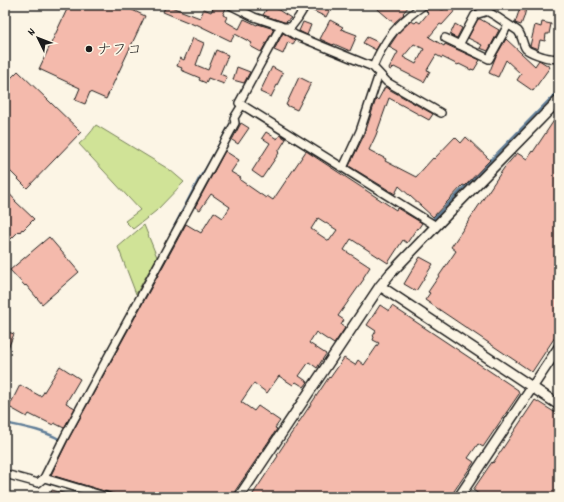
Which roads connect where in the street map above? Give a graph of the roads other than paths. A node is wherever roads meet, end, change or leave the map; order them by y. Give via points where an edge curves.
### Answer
1 (230, 5) edge
2 (306, 5) edge
3 (424, 5) edge
4 (476, 5) edge
5 (486, 11) junction
6 (508, 25) junction
7 (281, 26) junction
8 (445, 38) dead end
9 (459, 45) junction
10 (559, 60) edge
11 (373, 67) junction
12 (380, 75) junction
13 (559, 100) edge
14 (242, 105) junction
15 (442, 113) dead end
16 (344, 166) junction
17 (436, 226) junction
18 (380, 286) junction
19 (559, 347) edge
20 (532, 387) junction
21 (559, 404) edge
22 (5, 474) edge
23 (44, 478) junction
24 (108, 497) edge
25 (239, 497) edge
26 (459, 497) edge

1 - 7 street
2 - 7 street via 291,27
3 - 11 street via 392,34
4 - 5 street
5 - 6 street
5 - 9 street via 475,15
6 - 9 street via 489,59
6 - 10 street via 521,35 526,50
7 - 11 street via 295,35
7 - 14 street via 238,104
8 - 9 street
11 - 12 street
12 - 15 street via 387,82
12 - 16 street via 360,131
13 - 17 street
14 - 16 street
14 - 23 street via 234,118 235,123
16 - 17 street
17 - 18 street
18 - 20 street
18 - 25 street
19 - 20 street
20 - 21 street
20 - 26 street
22 - 23 street via 38,483
23 - 24 street

